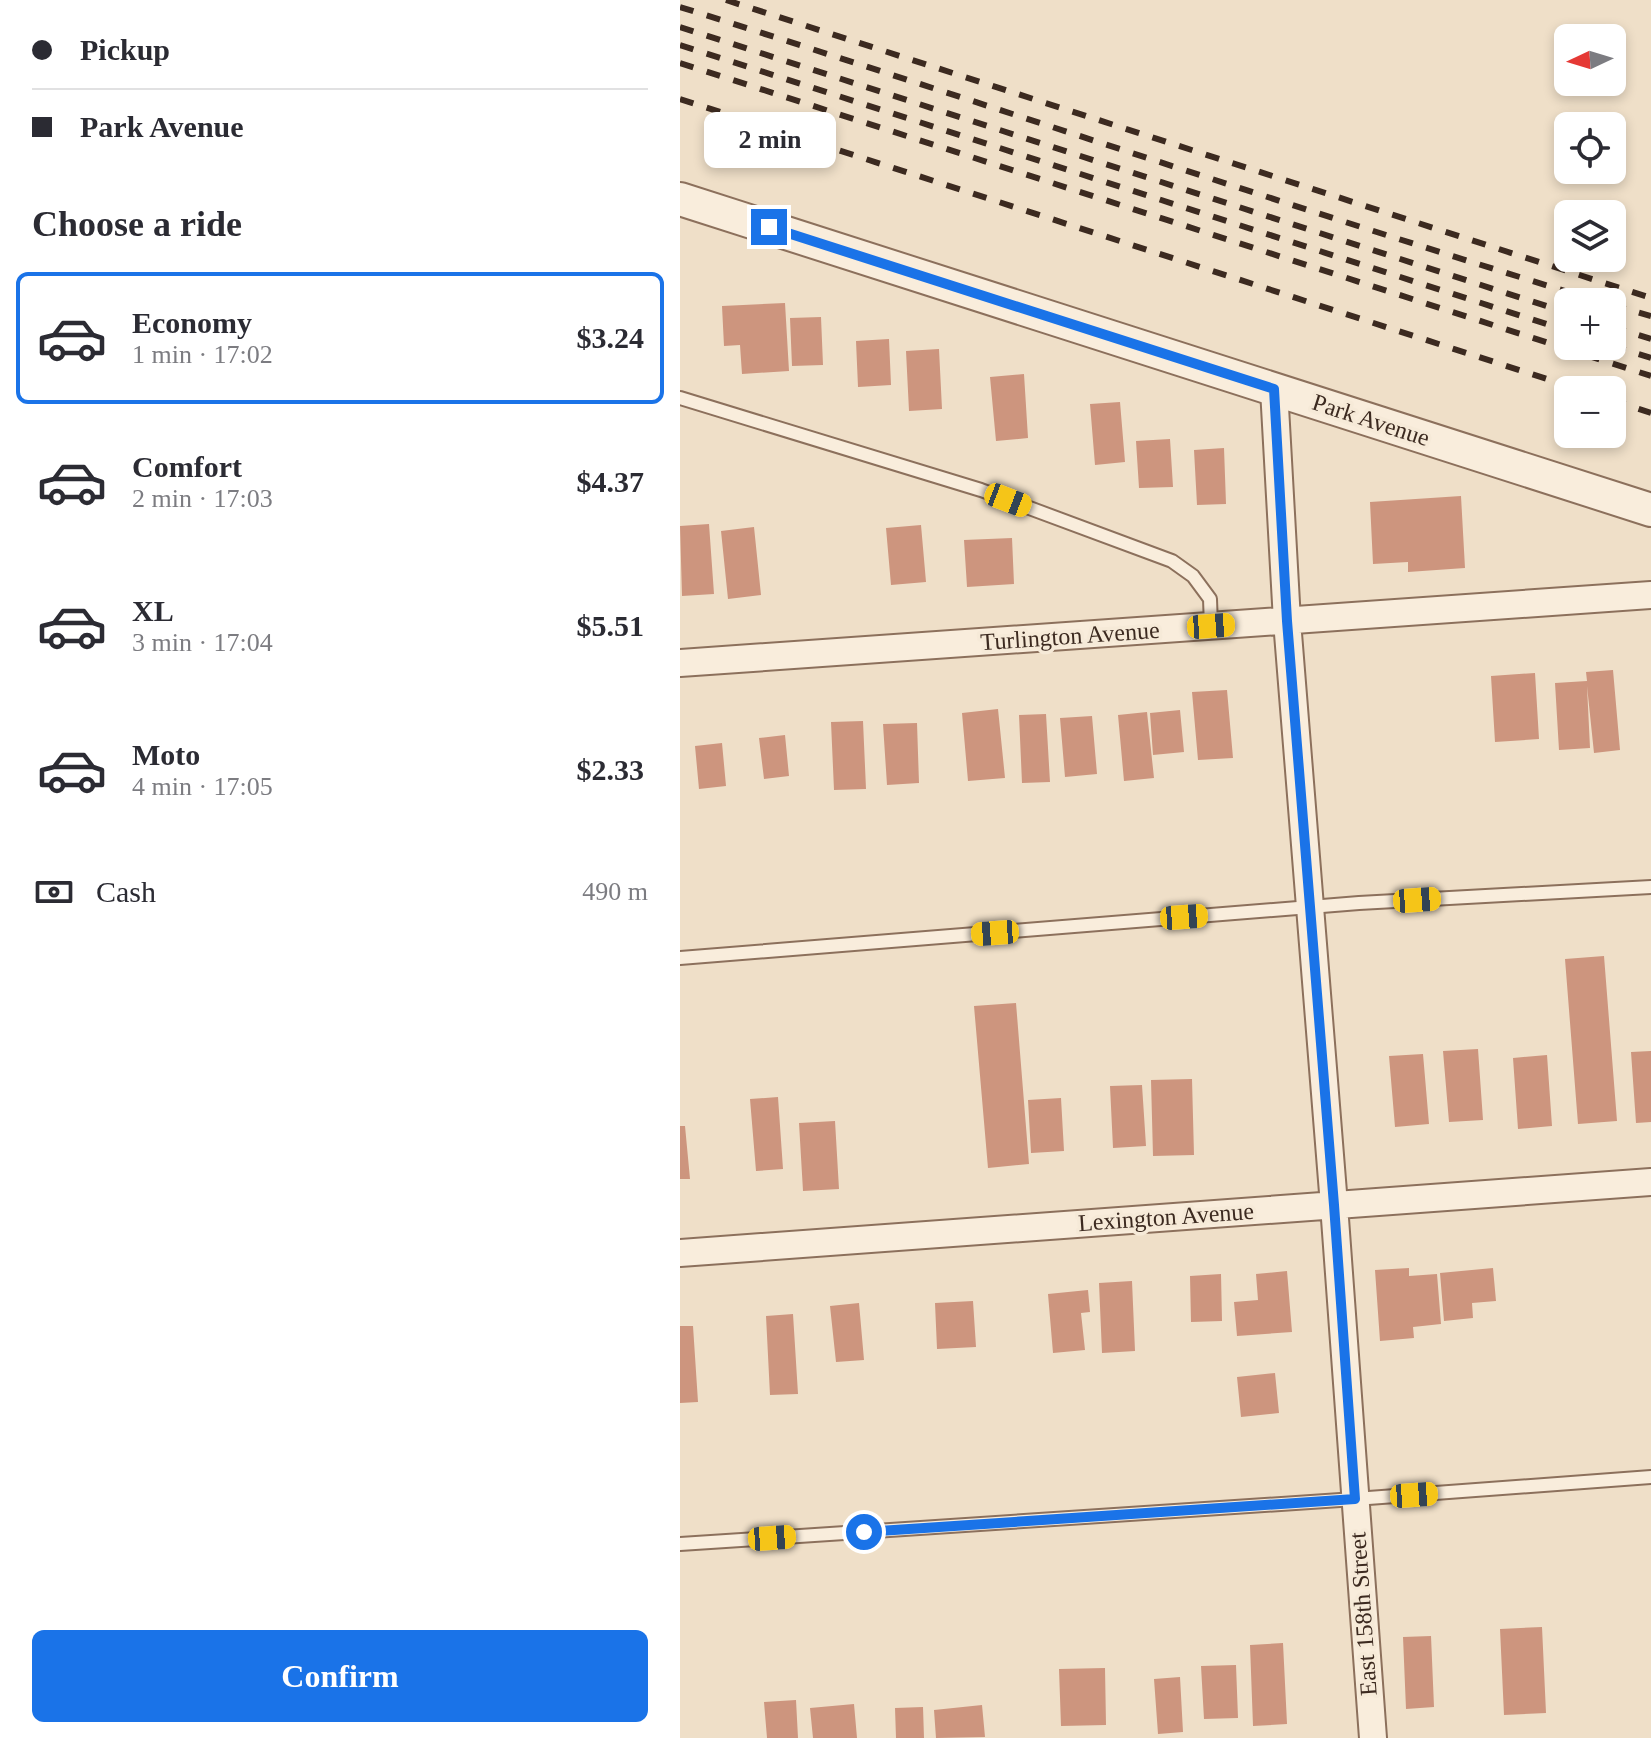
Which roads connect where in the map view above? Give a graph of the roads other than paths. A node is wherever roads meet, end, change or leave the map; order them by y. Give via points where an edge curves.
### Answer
1 (680, 199) edge
2 (1274, 389) junction
3 (680, 398) edge
4 (1651, 510) edge
5 (1651, 595) edge
6 (1287, 621) junction
7 (1211, 626) junction
8 (680, 663) edge
9 (1651, 887) edge
10 (1310, 907) junction
11 (680, 958) edge
12 (1651, 1182) edge
13 (1334, 1205) junction
14 (680, 1253) edge
15 (1651, 1477) edge
16 (1355, 1499) junction
17 (680, 1544) edge
18 (1373, 1738) edge

1 - 2 street, Park Avenue
2 - 4 street, Park Avenue
2 - 6 street, East 158th Street
3 - 7 lane via 981,490 1172,561 1193,576 1210,599
5 - 6 street, Turlington Avenue
6 - 7 street, Turlington Avenue
6 - 10 street, East 158th Street
7 - 8 street, Turlington Avenue
9 - 10 lane
10 - 11 lane
10 - 13 street, East 158th Street
12 - 13 street, Lexington Avenue
13 - 14 street, Lexington Avenue
13 - 16 street, East 158th Street
15 - 16 lane
16 - 17 lane
16 - 18 street, East 158th Street

